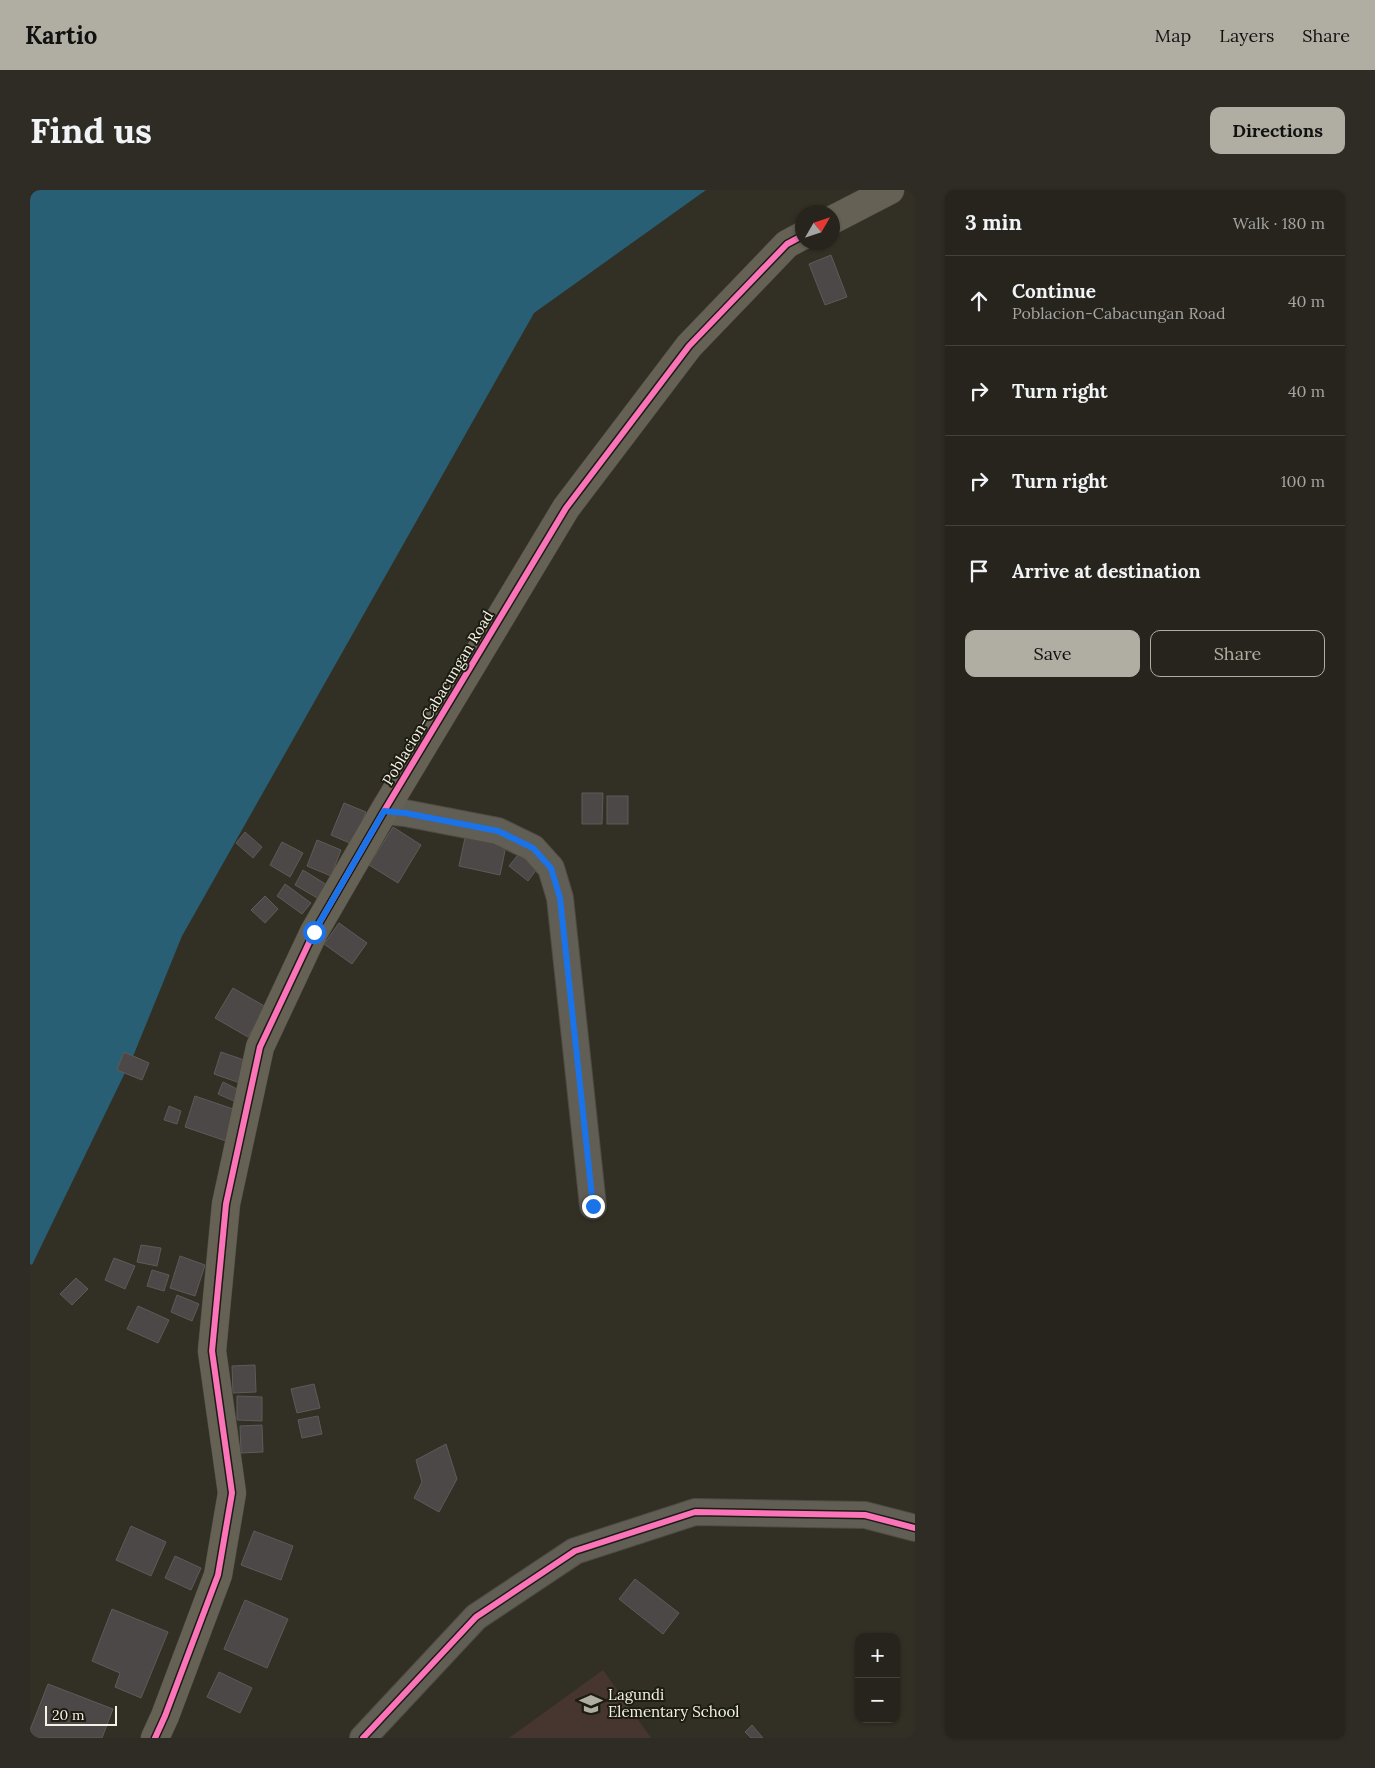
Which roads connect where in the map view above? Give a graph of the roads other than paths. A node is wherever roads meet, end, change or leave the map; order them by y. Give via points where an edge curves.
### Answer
1 (890, 190) edge
2 (840, 216) edge
3 (795, 240) edge
4 (384, 811) junction
5 (593, 1206) dead end
6 (915, 1528) edge
7 (155, 1738) edge
8 (363, 1738) edge

1 - 2 street
3 - 4 street, Poblacion-Cabacungan Road via 787,244 689,346 566,508
4 - 5 street via 498,831 533,848 551,868 560,898
4 - 7 street, Poblacion-Cabacungan Road via 314,932 260,1047 226,1204 212,1351 232,1493 218,1575
6 - 8 street via 865,1516 695,1512 575,1551 476,1617

